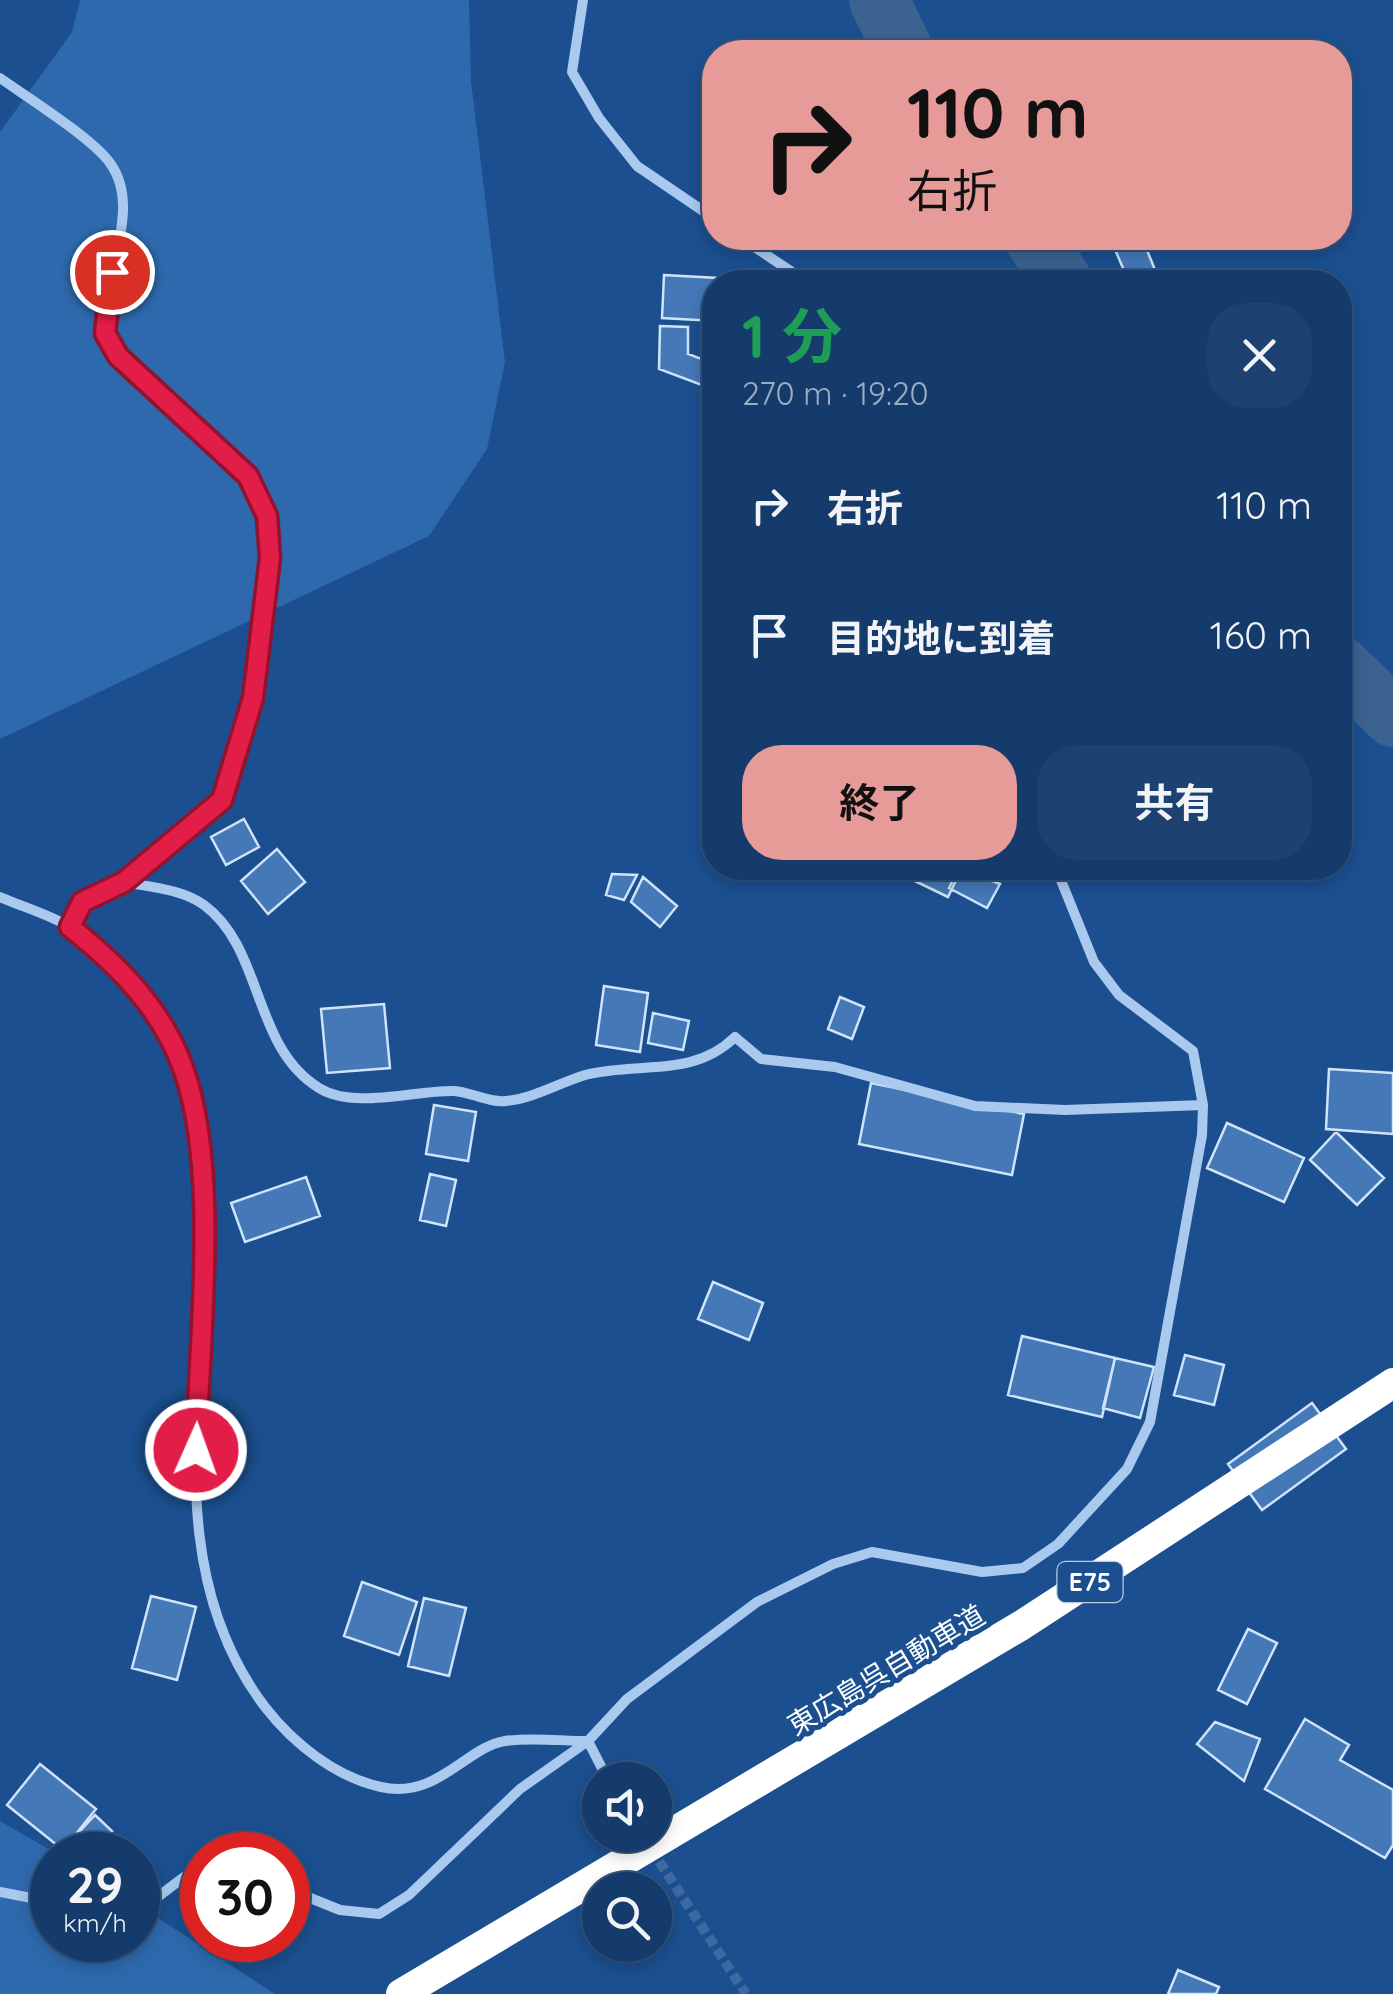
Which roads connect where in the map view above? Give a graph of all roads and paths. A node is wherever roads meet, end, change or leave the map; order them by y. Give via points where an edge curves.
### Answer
1 (584, 0) edge
2 (0, 78) edge
3 (702, 211) edge
4 (759, 250) edge
5 (789, 270) edge
6 (1061, 880) edge
7 (124, 882) junction
8 (0, 897) edge
9 (70, 927) junction
10 (1203, 1106) junction
11 (1393, 1383) edge
12 (588, 1742) junction
13 (599, 1762) edge
14 (180, 1880) edge
15 (0, 1892) edge
16 (160, 1895) edge
17 (30, 1898) edge
18 (310, 1898) edge
19 (400, 1994) edge

1 - 3 street via 572,72 637,166
2 - 7 street via 109,161 122,188 122,216 105,333 118,356 248,476 267,516 270,558 253,698 222,800
4 - 5 street
6 - 10 street via 1094,962 1119,995 1193,1052
7 - 9 street via 82,902
7 - 10 street via 204,905 234,939 266,1021 293,1066 320,1090 355,1097 456,1091 504,1102 589,1074 688,1064 717,1055 735,1037 760,1059 835,1067 975,1106
8 - 9 street
9 - 12 street via 118,965 154,1012 183,1067 198,1124 203,1190 195,1487 202,1560 237,1670 279,1725 330,1767 382,1788 419,1787 501,1741
10 - 12 street via 1150,1422 1127,1470 1087,1516 1023,1568 982,1572 872,1552 833,1564 757,1602 627,1699
11 - 19 highway, 東広島呉自動車道 / E75 via 1022,1625
12 - 13 street
12 - 18 street via 520,1790 409,1895 378,1914
14 - 16 street
15 - 17 street

